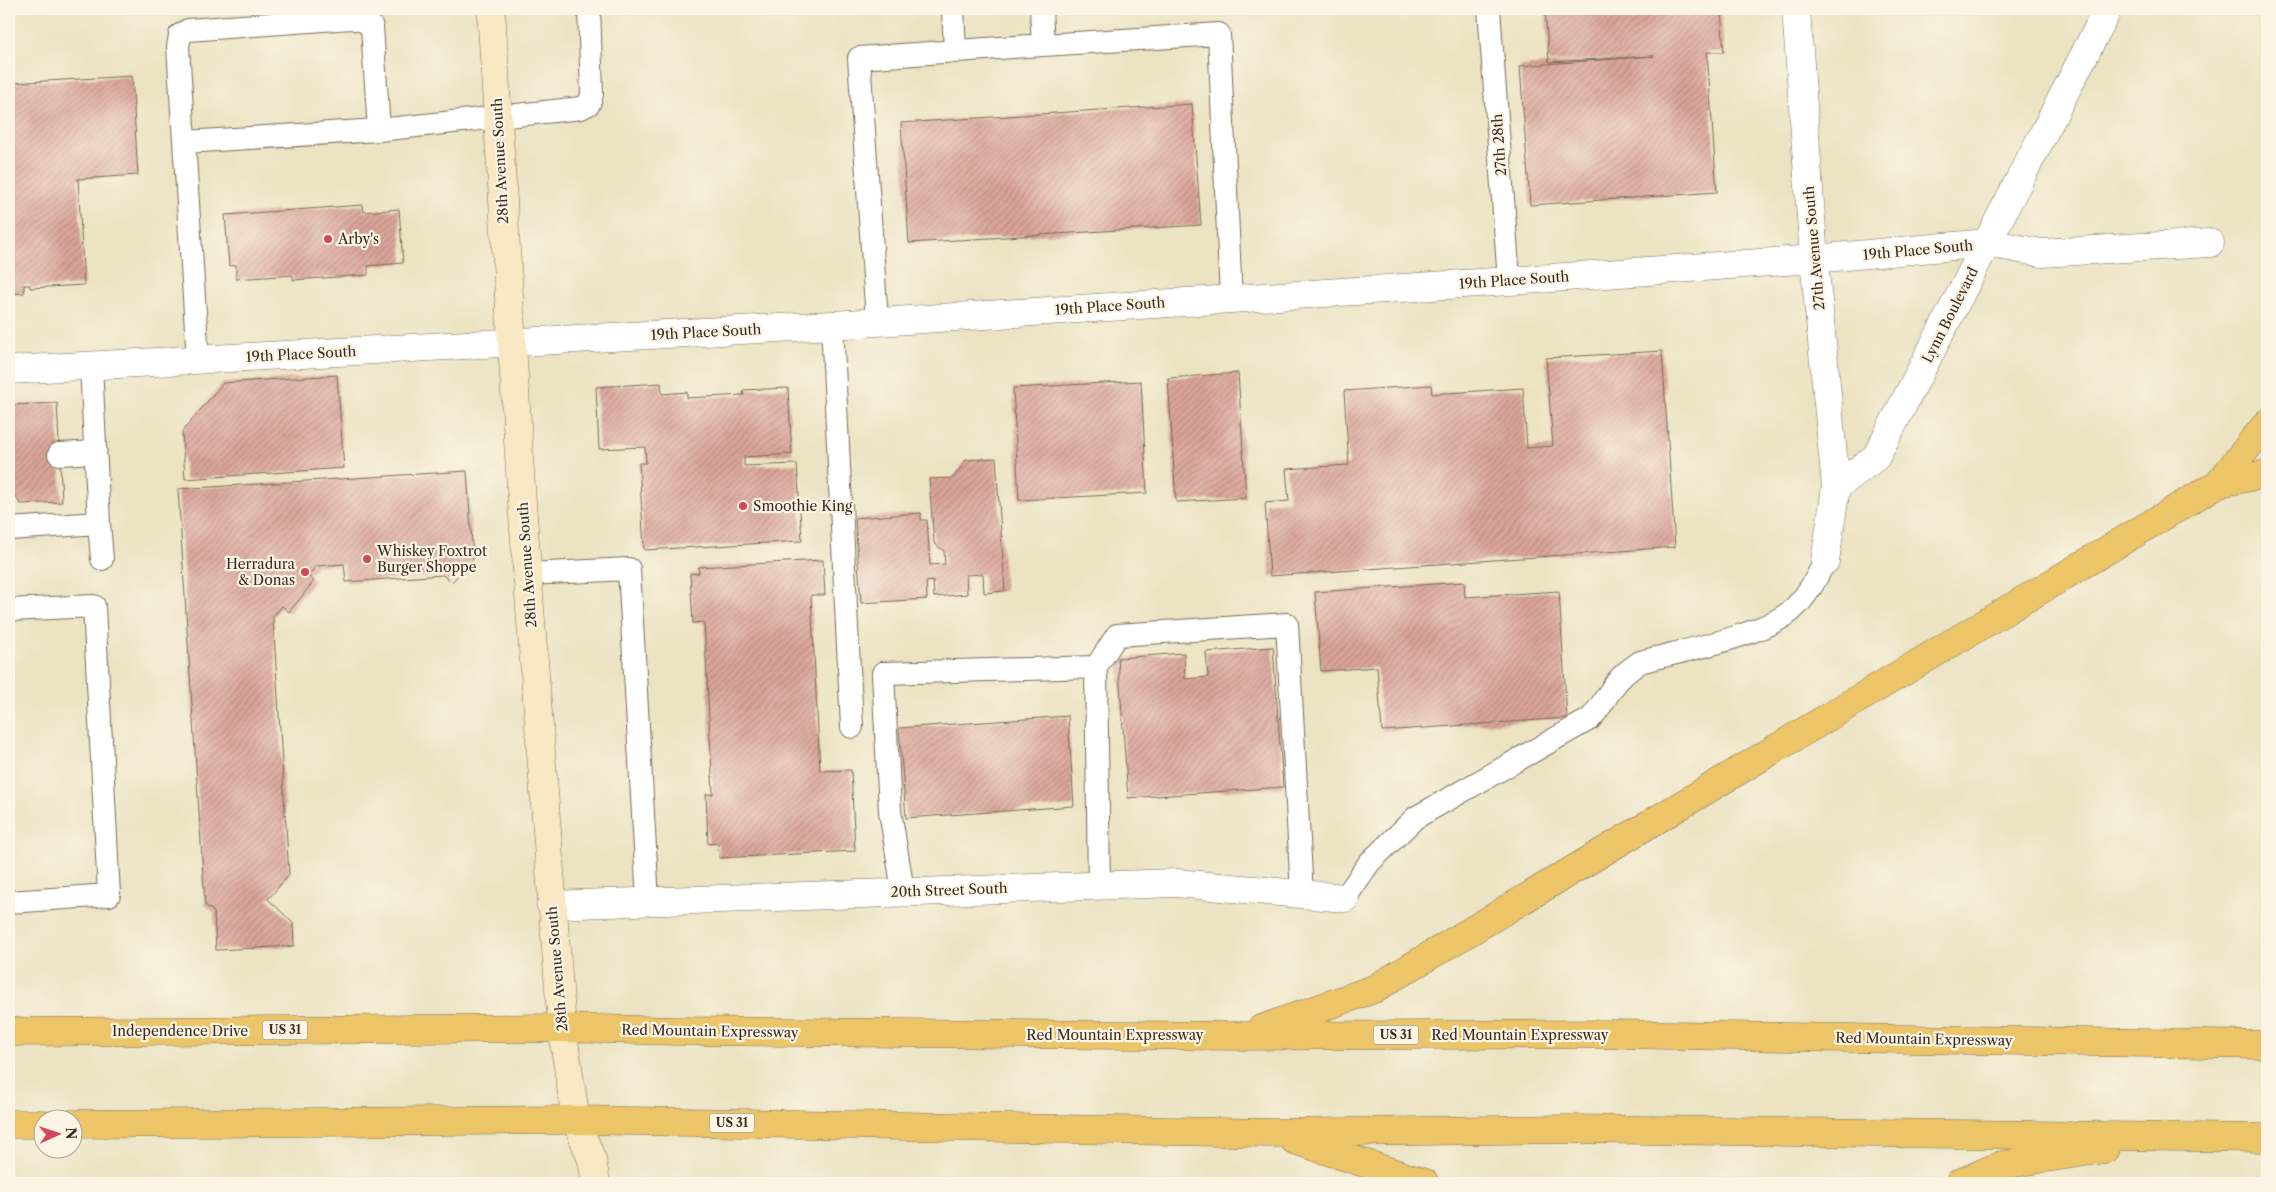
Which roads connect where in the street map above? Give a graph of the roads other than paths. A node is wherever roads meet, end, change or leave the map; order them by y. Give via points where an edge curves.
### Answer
1 (491, 9) edge
2 (589, 9) edge
3 (953, 9) edge
4 (1041, 9) edge
5 (1489, 9) edge
6 (1796, 9) edge
7 (2108, 9) edge
8 (1043, 45) junction
9 (956, 52) junction
10 (497, 117) junction
11 (379, 130) junction
12 (185, 142) junction
13 (1987, 243) junction
14 (2210, 243) dead end
15 (1814, 259) junction
16 (1509, 281) junction
17 (1232, 299) junction
18 (877, 321) junction
19 (832, 325) junction
20 (511, 342) junction
21 (198, 360) junction
22 (91, 366) junction
23 (9, 370) edge
24 (2267, 423) edge
25 (95, 452) junction
26 (59, 454) dead end
27 (2267, 474) edge
28 (2219, 483) junction
29 (1836, 486) junction
30 (100, 523) junction
31 (9, 529) edge
32 (102, 559) dead end
33 (1825, 560) joint
34 (528, 574) junction
35 (9, 610) edge
36 (1096, 667) junction
37 (852, 727) dead end
38 (1099, 885) junction
39 (904, 892) junction
40 (1302, 894) junction
41 (1345, 898) joint
42 (648, 901) junction
43 (9, 902) edge
44 (552, 905) junction
45 (562, 1028) junction
46 (9, 1032) edge
47 (1240, 1036) junction
48 (2267, 1045) edge
49 (576, 1120) junction
50 (9, 1124) edge
51 (32, 1124) edge
52 (82, 1124) edge
53 (1273, 1133) junction
54 (2186, 1138) junction
55 (2257, 1138) edge
56 (596, 1183) edge
57 (1425, 1183) edge
58 (1959, 1183) edge

1 - 10 street, 28th Avenue South
2 - 10 lane via 593,78 589,104 581,108
3 - 9 lane
4 - 8 lane
5 - 16 lane, 27th 28th
6 - 15 street, 27th Avenue South
7 - 13 street, Lynn Boulevard
8 - 9 lane
8 - 17 lane via 1219,34
9 - 18 lane via 858,58
10 - 11 lane
10 - 20 street, 28th Avenue South
11 - 12 lane
11 - 12 lane via 372,27 364,21 342,19 188,30 180,35 178,47
12 - 21 lane
13 - 14 street, 19th Place South via 2042,253
13 - 15 street, 19th Place South
13 - 29 street, Lynn Boulevard via 1876,456
15 - 16 street, 19th Place South
15 - 29 street, 27th Avenue South
16 - 17 street, 19th Place South
17 - 18 street, 19th Place South
18 - 19 street, 19th Place South
19 - 20 street, 19th Place South
19 - 37 lane
20 - 21 street, 19th Place South
20 - 34 street, 28th Avenue South
21 - 22 street, 19th Place South
22 - 23 street, 19th Place South
22 - 25 lane
24 - 28 main road
25 - 26 lane
25 - 30 lane
27 - 28 main road
28 - 47 main road via 1374,988
29 - 33 street
30 - 31 lane
30 - 32 lane
33 - 41 lane via 1806,595 1771,624 1640,662 1625,672 1590,719 1415,818 1368,863
34 - 42 lane via 629,569
34 - 44 street, 28th Avenue South
35 - 43 lane via 94,606 109,894
36 - 38 lane
36 - 39 lane via 883,673 890,811
36 - 40 lane via 1117,635 1287,624
38 - 39 street, 20th Street South
38 - 40 street, 20th Street South via 1176,883
39 - 42 street, 20th Street South
40 - 41 street, 20th Street South
42 - 44 street, 20th Street South
44 - 45 street, 28th Avenue South
45 - 46 main road, Independence Drive / US 31
45 - 47 main road, Red Mountain Expressway / US 31
45 - 49 street, 28th Avenue South
47 - 48 main road, Red Mountain Expressway / US 31 via 1614,1034
49 - 52 main road, US 31
49 - 53 main road, US 31
49 - 56 street, 28th Avenue South via 592,1160
50 - 51 main road
53 - 54 main road, US 31 via 1566,1129
53 - 57 main road
54 - 55 main road, US 31
54 - 58 main road via 2001,1165

